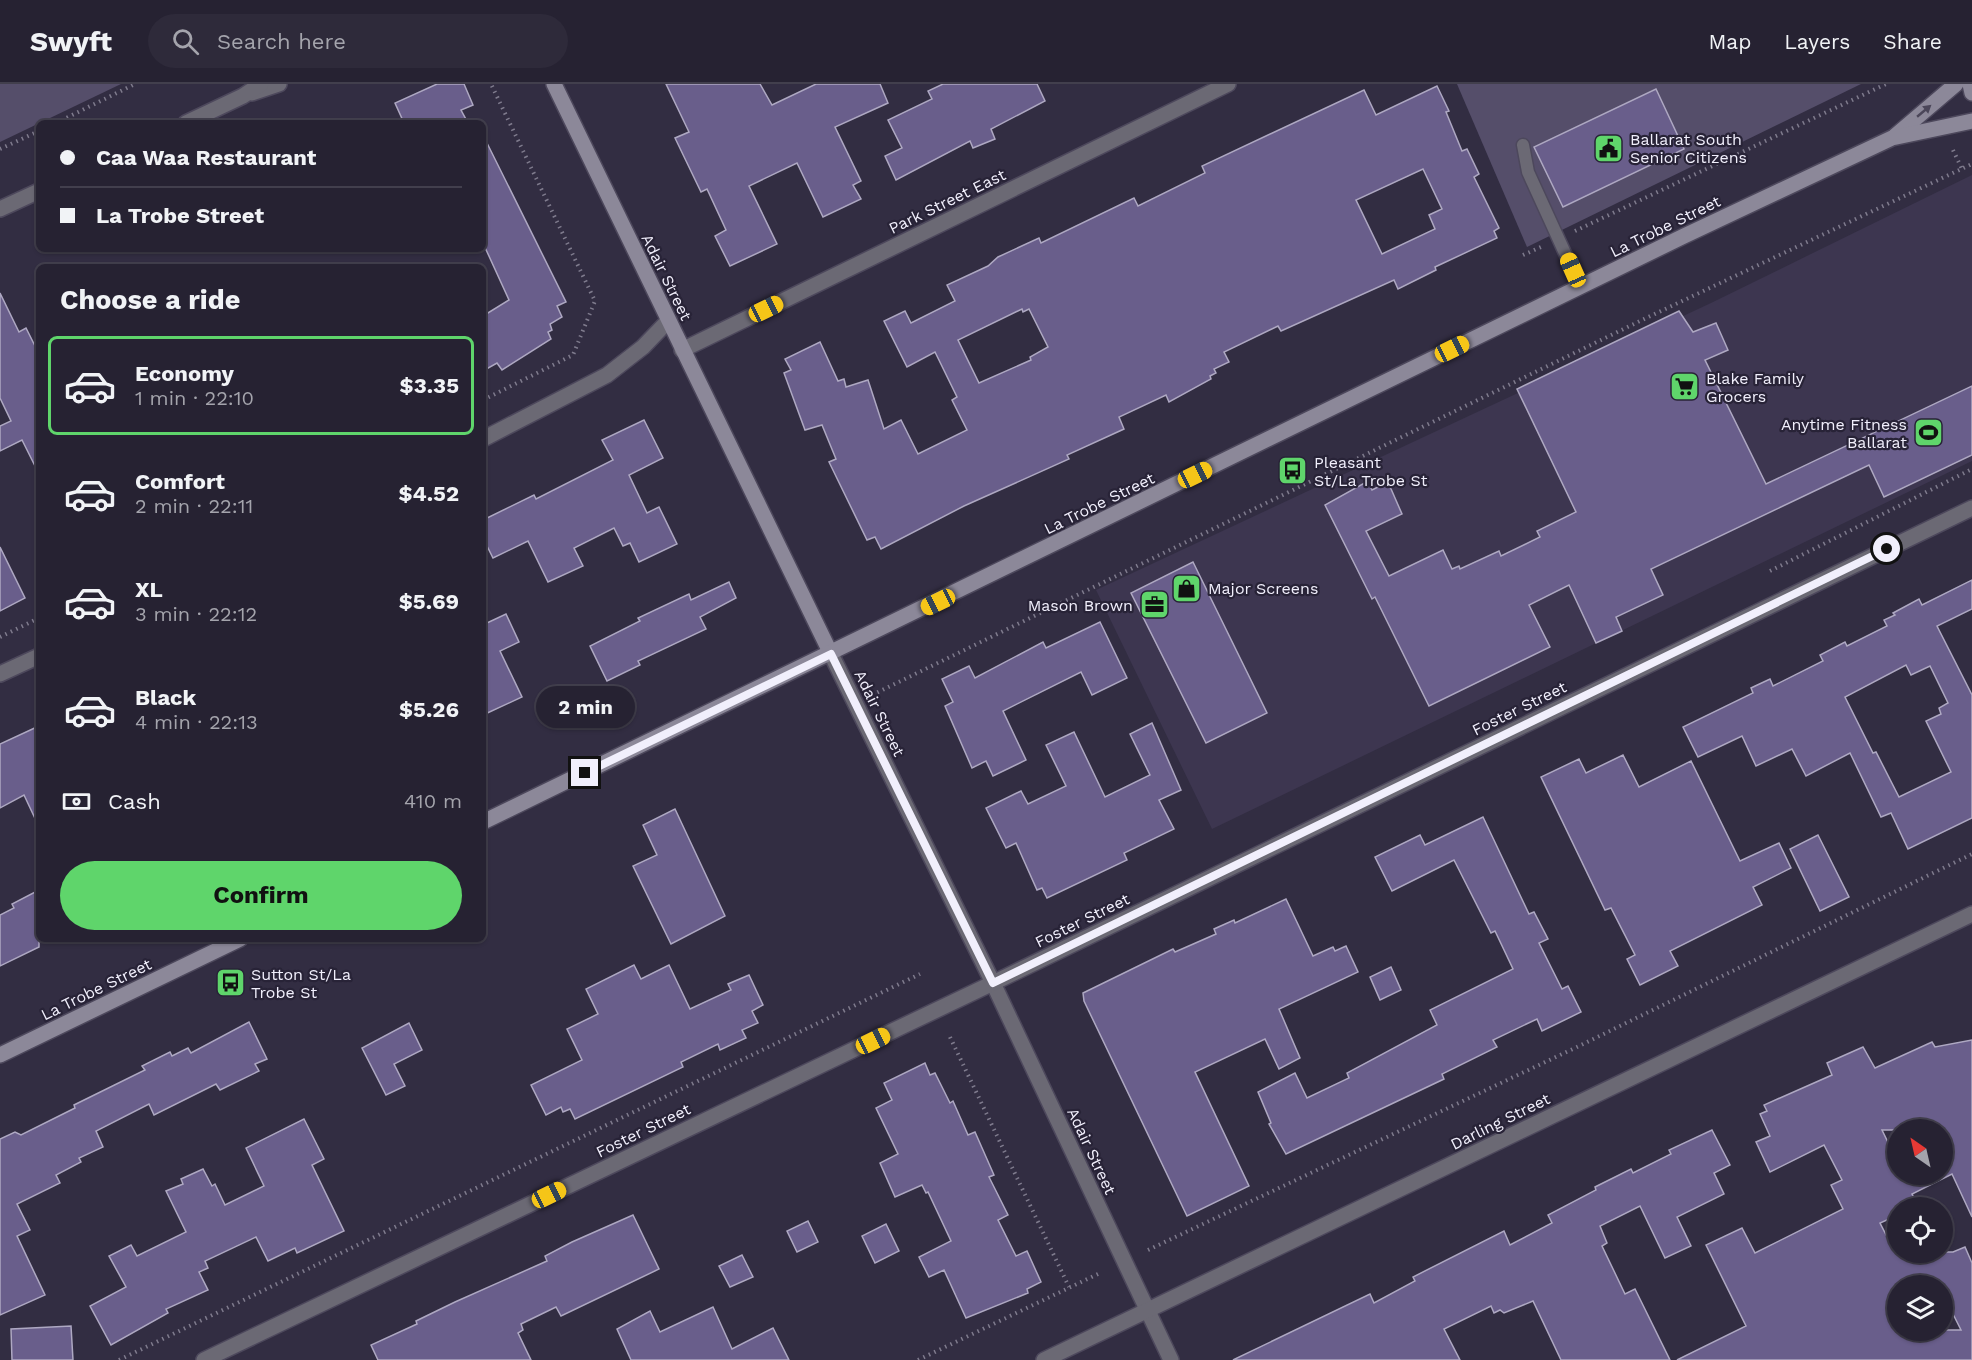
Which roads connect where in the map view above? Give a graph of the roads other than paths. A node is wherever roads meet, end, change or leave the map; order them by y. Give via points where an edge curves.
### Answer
1 (261, 84) edge
2 (279, 84) edge
3 (554, 84) edge
4 (1228, 84) edge
5 (1956, 84) edge
6 (1970, 84) edge
7 (1972, 93) edge
8 (243, 96) junction
9 (192, 120) edge
10 (1972, 121) edge
11 (1892, 138) junction
12 (1523, 145) dead end
13 (36, 192) edge
14 (0, 209) edge
15 (1580, 286) junction
16 (668, 321) junction
17 (682, 350) junction
18 (486, 437) edge
19 (1972, 508) edge
20 (831, 654) junction
21 (36, 657) edge
22 (0, 674) edge
23 (486, 821) edge
24 (1972, 914) edge
25 (234, 942) edge
26 (993, 983) junction
27 (0, 1055) edge
28 (1148, 1310) junction
29 (204, 1360) edge
30 (1044, 1360) edge
31 (1171, 1360) edge

1 - 8 street
2 - 8 street
3 - 16 main road, Adair Street
4 - 17 street, Park Street East
11 -> 5 main road, La Trobe Street
6 - 7 main road
8 - 9 street
10 - 11 main road, La Trobe Street
11 - 15 main road, La Trobe Street
12 - 15 lane via 1528,172
13 - 14 street
15 - 20 main road, La Trobe Street
16 - 17 main road, Adair Street
16 - 18 street via 638,352 607,375
17 - 20 main road, Adair Street
19 - 26 street, Foster Street
20 - 23 main road, La Trobe Street
20 - 26 street, Adair Street
21 - 22 street
24 - 28 street, Darling Street
25 - 27 main road, La Trobe Street
26 - 28 street, Adair Street
26 - 29 street, Foster Street
28 - 30 street, Darling Street
28 - 31 street, Adair Street

